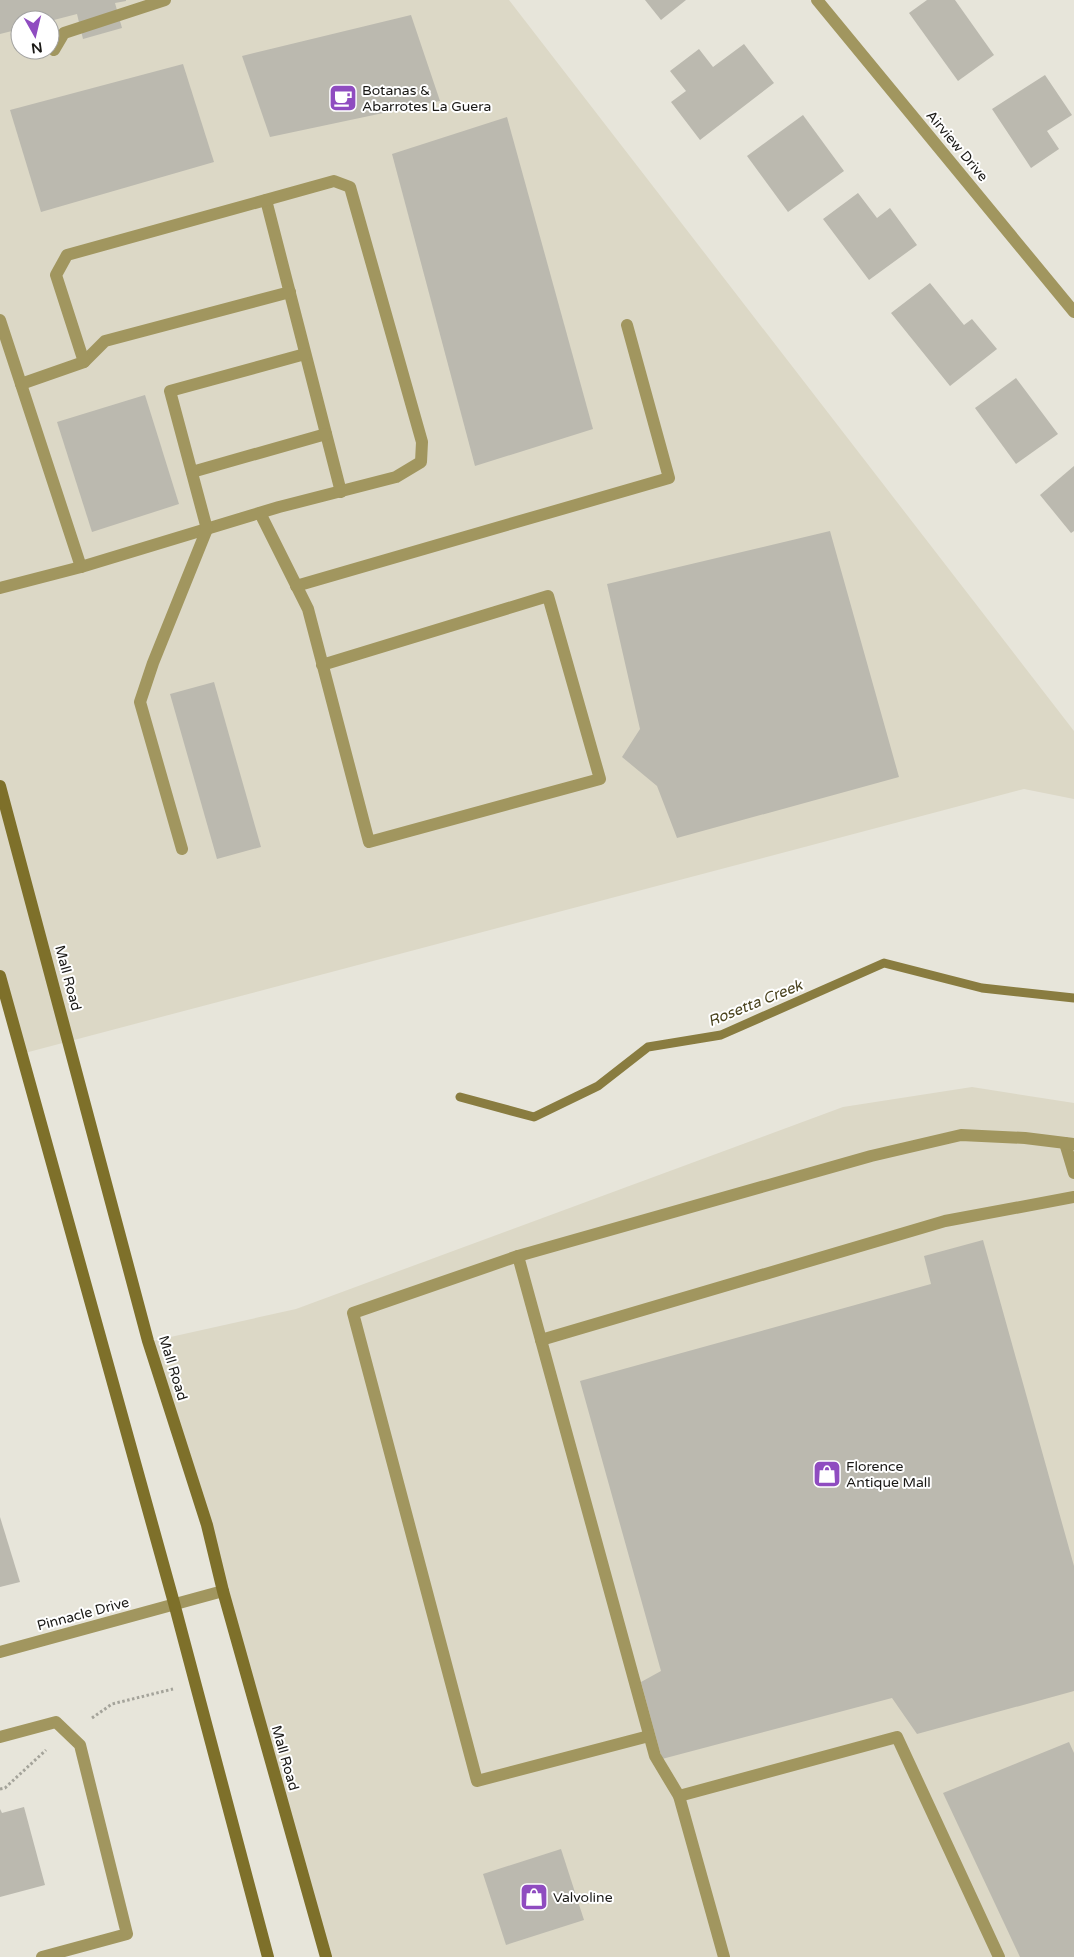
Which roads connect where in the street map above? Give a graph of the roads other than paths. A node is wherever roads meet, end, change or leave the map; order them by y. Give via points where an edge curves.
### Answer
1 (165, 0) edge
2 (817, 0) edge
3 (60, 40) edge
4 (266, 200) junction
5 (290, 292) junction
6 (1074, 312) edge
7 (0, 320) edge
8 (626, 325) dead end
9 (305, 354) junction
10 (84, 362) junction
11 (21, 384) junction
12 (326, 434) junction
13 (192, 472) junction
14 (341, 492) junction
15 (260, 513) junction
16 (207, 529) junction
17 (81, 567) junction
18 (296, 586) junction
19 (0, 588) edge
20 (322, 665) junction
21 (0, 786) edge
22 (182, 849) dead end
23 (0, 976) edge
24 (1069, 1144) edge
25 (1074, 1173) edge
26 (1074, 1197) edge
27 (518, 1256) junction
28 (541, 1340) junction
29 (223, 1591) junction
30 (174, 1604) junction
31 (0, 1652) edge
32 (649, 1736) junction
33 (0, 1737) edge
34 (679, 1796) junction
35 (42, 1957) edge
36 (268, 1957) edge
37 (326, 1957) edge
38 (724, 1957) edge
39 (999, 1957) edge

1 - 3 street via 64,33
2 - 6 street, Airview Drive
4 - 5 street
4 - 10 street via 67,255 56,275
4 - 14 street via 334,181 350,187 422,442 421,462 396,477
5 - 9 street
5 - 10 street via 105,342
7 - 11 street
8 - 18 street via 669,478
9 - 12 street
9 - 13 street via 170,391
10 - 11 street
11 - 17 street
12 - 13 street
12 - 14 street
13 - 16 street
14 - 15 street
15 - 16 street
15 - 18 street
16 - 17 street
16 - 22 street via 140,702
17 - 19 street
18 - 20 street via 308,609
20 - 20 street via 369,842 600,778 548,596
21 - 29 main road, Mall Road via 148,1342 207,1525
23 - 30 main road
24 - 25 street
24 - 27 street via 961,1135 871,1156
26 - 28 street via 945,1221
27 - 28 street
27 - 32 street via 353,1313 477,1781
28 - 32 street
29 - 30 street, Pinnacle Drive
29 - 37 main road, Mall Road
30 - 31 street, Pinnacle Drive
30 - 36 main road
32 - 34 street via 655,1756
33 - 35 street via 56,1722 80,1745 127,1934
34 - 38 street
34 - 39 street via 897,1737

